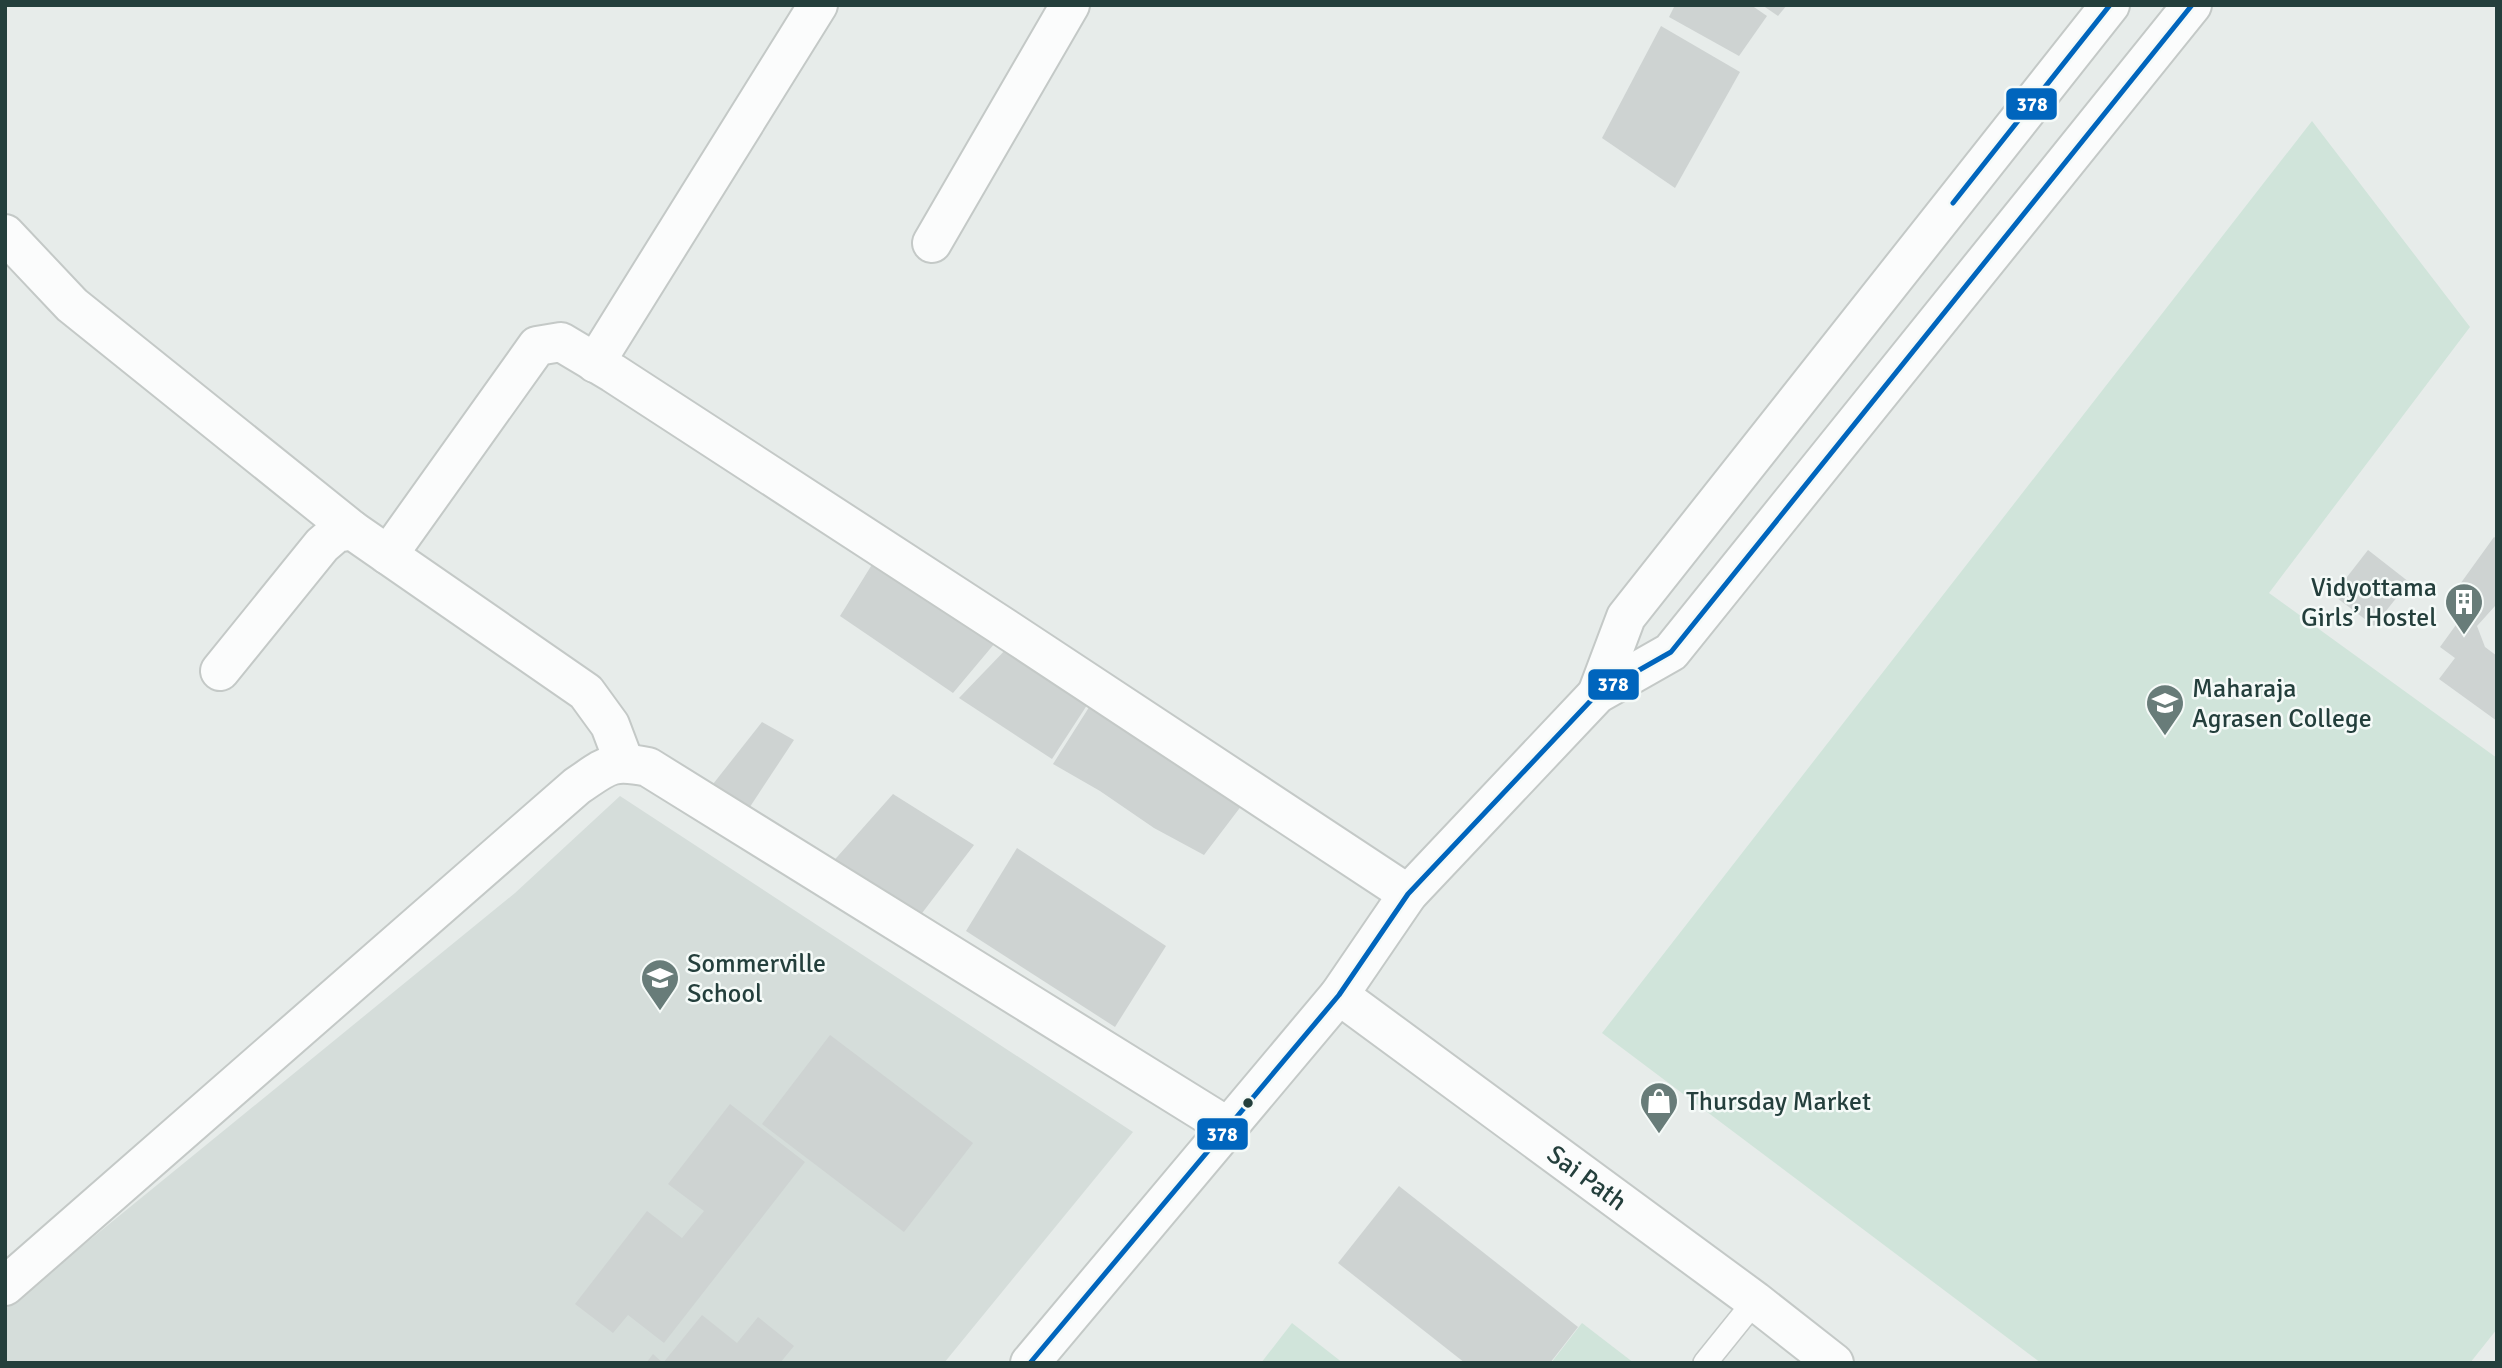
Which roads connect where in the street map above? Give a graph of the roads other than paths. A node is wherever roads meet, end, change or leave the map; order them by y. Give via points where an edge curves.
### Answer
1 (818, 5) edge
2 (1070, 5) edge
3 (2110, 5) edge
4 (2192, 5) edge
5 (5, 234) edge
6 (932, 243) dead end
7 (595, 363) junction
8 (352, 530) junction
9 (388, 555) junction
10 (220, 671) dead end
11 (1597, 694) junction
12 (624, 762) junction
13 (1408, 894) junction
14 (1339, 995) junction
15 (1228, 1127) junction
16 (5, 1286) edge
17 (1755, 1301) junction
18 (1030, 1363) edge
19 (1705, 1363) edge
20 (1834, 1363) edge

1 - 7 street
2 - 6 street
3 - 11 street via 1626,617
4 - 11 street via 1671,652
5 - 8 street via 72,305
7 - 9 street via 561,342 537,346
7 - 13 street
8 - 9 street
8 - 10 street via 336,534 322,545
9 - 12 street via 586,692 610,725
11 - 13 street
12 - 15 street via 648,767
12 - 16 street via 604,767 577,786
13 - 14 street
14 - 15 street
14 - 17 street, Sai Path
15 - 18 street
17 - 19 lane
17 - 20 street, Sai Path

